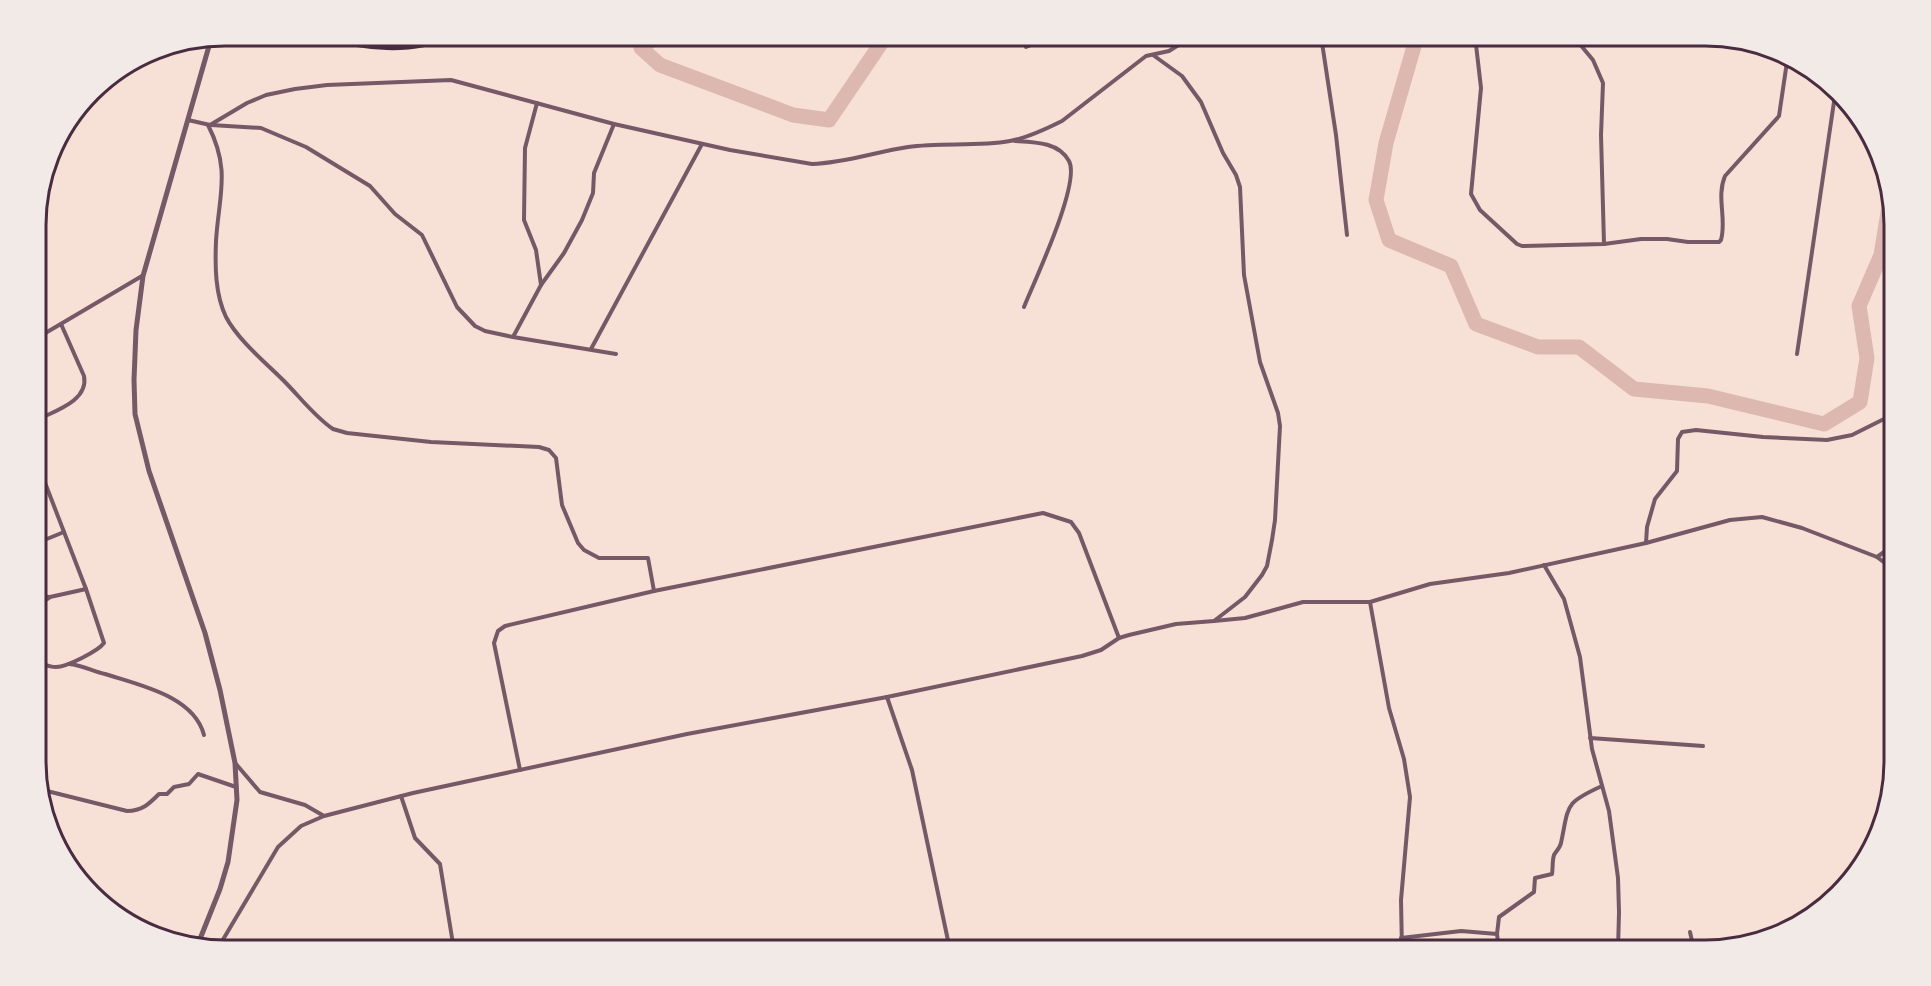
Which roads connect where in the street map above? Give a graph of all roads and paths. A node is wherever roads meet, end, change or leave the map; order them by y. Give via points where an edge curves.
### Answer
1 (1176, 46) edge
2 (1323, 46) edge
3 (1476, 46) edge
4 (1581, 46) edge
5 (208, 48) edge
6 (1152, 54) junction
7 (1786, 66) edge
8 (1834, 101) edge
9 (537, 103) junction
10 (187, 120) junction
11 (614, 124) junction
12 (209, 125) junction
13 (1011, 141) junction
14 (702, 144) junction
15 (1347, 235) dead end
16 (1604, 244) junction
17 (143, 276) junction
18 (541, 285) junction
19 (1024, 306) dead end
20 (60, 324) junction
21 (47, 332) edge
22 (513, 337) junction
23 (591, 349) junction
24 (616, 354) dead end
25 (1797, 354) dead end
26 (47, 415) edge
27 (1884, 419) edge
28 (47, 487) edge
29 (64, 532) junction
30 (46, 539) edge
31 (1646, 543) junction
32 (1884, 552) edge
33 (1877, 557) junction
34 (1884, 562) edge
35 (1544, 565) junction
36 (86, 589) junction
37 (654, 591) junction
38 (46, 597) edge
39 (50, 597) junction
40 (46, 599) edge
41 (1370, 602) junction
42 (1214, 621) junction
43 (1119, 638) junction
44 (68, 664) junction
45 (46, 665) edge
46 (887, 697) junction
47 (204, 735) dead end
48 (1590, 738) junction
49 (1703, 746) dead end
50 (235, 764) junction
51 (520, 771) junction
52 (1602, 786) junction
53 (237, 787) junction
54 (50, 792) edge
55 (401, 796) junction
56 (324, 816) junction
57 (1690, 932) dead end
58 (1497, 934) junction
59 (201, 937) edge
60 (1401, 938) joint
61 (1498, 939) edge
62 (1618, 939) edge
63 (1692, 939) edge
64 (223, 940) edge
65 (452, 940) edge
66 (948, 940) edge

1 - 6 street
2 - 15 street
3 - 16 street via 1481,88 1471,189 1475,204 1519,246
4 - 16 street via 1604,83
5 - 10 street
6 - 13 street via 1062,121
6 - 42 street via 1182,76 1197,96 1239,181 1244,275 1260,362 1280,426 1275,520 1267,566 1245,597
7 - 16 street via 1779,116 1722,183 1719,242 1641,239
8 - 25 street
9 - 11 street
9 - 12 street via 451,80 327,85 266,95
9 - 18 street via 525,148 524,220 536,250
10 - 12 street
10 - 17 street
11 - 14 street
11 - 18 street via 594,172 593,193 582,219
12 - 22 street via 261,128 315,153 370,186 395,214 422,235 457,308 471,324
12 - 37 street via 222,161 216,242 219,298 226,317 240,336 333,429 431,442 549,450 559,464 562,505 578,543 599,558 648,558
13 - 14 street via 908,147 812,164
13 - 19 street via 1038,142 1058,150 1070,162 1072,171 1060,216
14 - 23 street
17 - 20 street
17 - 50 street via 136,330 135,414 149,471 205,633
18 - 22 street
20 - 21 street
20 - 26 street via 84,376 84,386 81,395
22 - 23 street
23 - 24 street
27 - 31 street via 1852,435 1827,440 1682,432 1678,439 1677,471 1654,499
28 - 29 street
29 - 30 street
29 - 36 street
31 - 33 street via 1731,520 1762,517
31 - 35 street
32 - 33 street
33 - 34 street
35 - 41 street via 1430,584
35 - 48 street via 1564,599 1577,644
36 - 39 street
36 - 44 street via 104,643
37 - 43 street via 1043,513 1071,522 1079,533
37 - 51 street via 505,626 498,631 494,643
38 - 39 street
39 - 40 street
41 - 42 street via 1303,602 1245,618
41 - 60 street via 1410,796
42 - 43 street via 1176,624
43 - 46 street via 1082,656
44 - 45 street via 55,668
44 - 47 street via 146,686 187,708 201,723
46 - 51 street via 687,734
46 - 66 street via 912,770
48 - 49 street
48 - 52 street
50 - 53 street
50 - 56 street via 260,792 305,805
51 - 55 street
52 - 58 street via 1572,802 1561,846 1553,857 1552,874 1535,878 1534,892 1498,918
52 - 62 street via 1618,878
53 - 54 street via 198,774 186,785 159,794 135,811
53 - 59 street via 228,862
55 - 56 street
55 - 65 street via 415,838 440,864
56 - 64 street via 301,826 278,847
57 - 63 street
58 - 60 street via 1461,931
58 - 61 street

